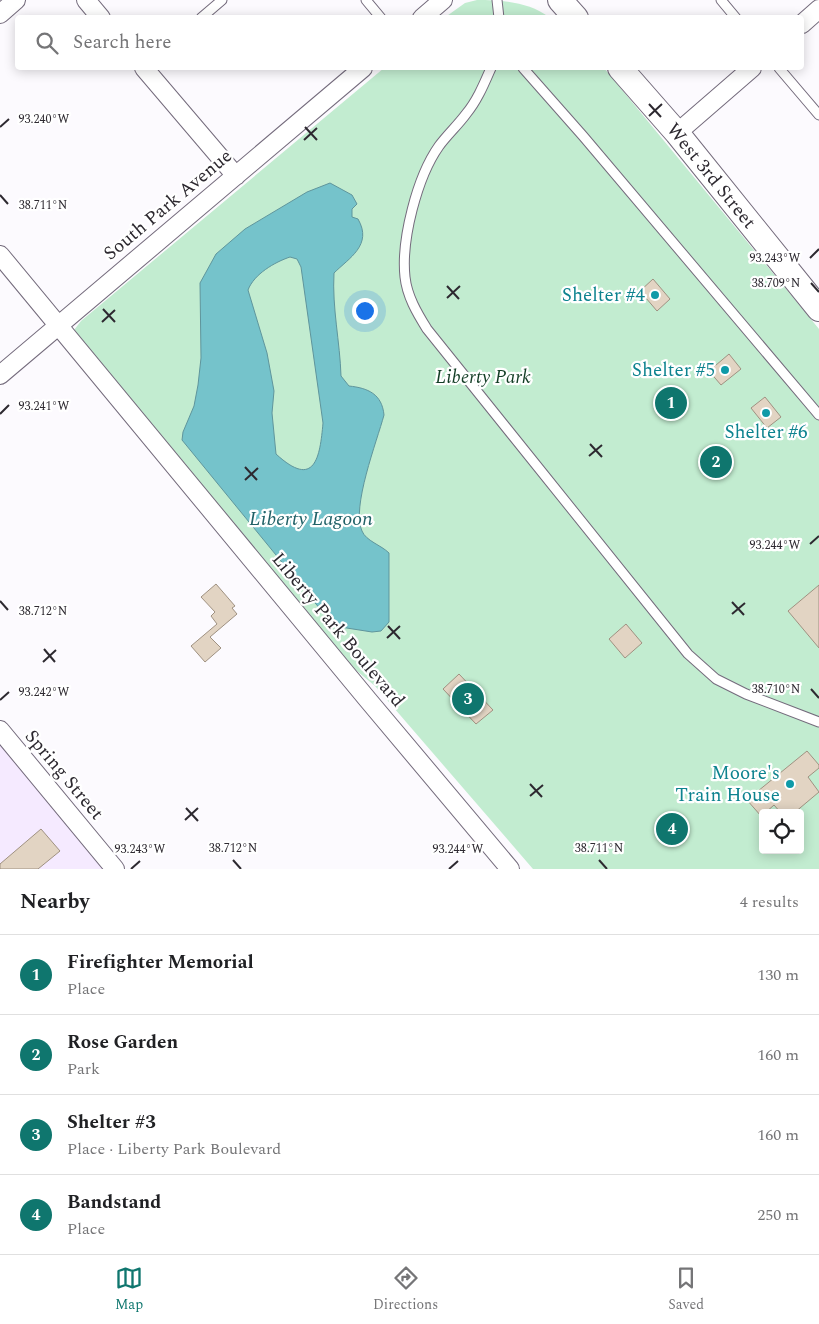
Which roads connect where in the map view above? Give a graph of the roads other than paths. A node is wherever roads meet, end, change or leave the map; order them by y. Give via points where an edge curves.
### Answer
1 (16, 0) edge
2 (86, 0) edge
3 (222, 0) edge
4 (366, 0) edge
5 (443, 0) edge
6 (497, 0) edge
7 (560, 0) edge
8 (721, 0) edge
9 (819, 9) edge
10 (0, 14) edge
11 (98, 15) edge
12 (204, 15) edge
13 (378, 15) edge
14 (426, 15) edge
15 (498, 15) edge
16 (573, 15) edge
17 (734, 15) edge
18 (804, 22) edge
19 (146, 70) edge
20 (361, 70) edge
21 (490, 70) edge
22 (525, 70) edge
23 (622, 70) edge
24 (750, 70) edge
25 (781, 70) edge
26 (819, 115) edge
27 (676, 133) junction
28 (236, 176) junction
29 (0, 255) edge
30 (819, 309) edge
31 (59, 325) junction
32 (0, 375) edge
33 (819, 415) edge
34 (819, 722) edge
35 (0, 730) edge
36 (115, 869) edge
37 (510, 869) edge

1 - 10 street
2 - 11 street
3 - 12 lane
4 - 13 lane
5 - 14 street
6 - 15 lane
7 - 16 street
8 - 17 lane
9 - 18 street
19 - 28 street
20 - 28 street, South Park Avenue
21 - 34 lane via 467,113 438,148 420,183 405,250 405,278 412,304 427,329 688,654 716,679
22 - 33 lane
23 - 27 street, West 3rd Street
24 - 27 street
25 - 26 lane
27 - 30 street, West 3rd Street
28 - 31 street, South Park Avenue
29 - 31 street, Liberty Park Boulevard
31 - 32 street, South Park Avenue
31 - 37 street, Liberty Park Boulevard
35 - 36 street, Spring Street

